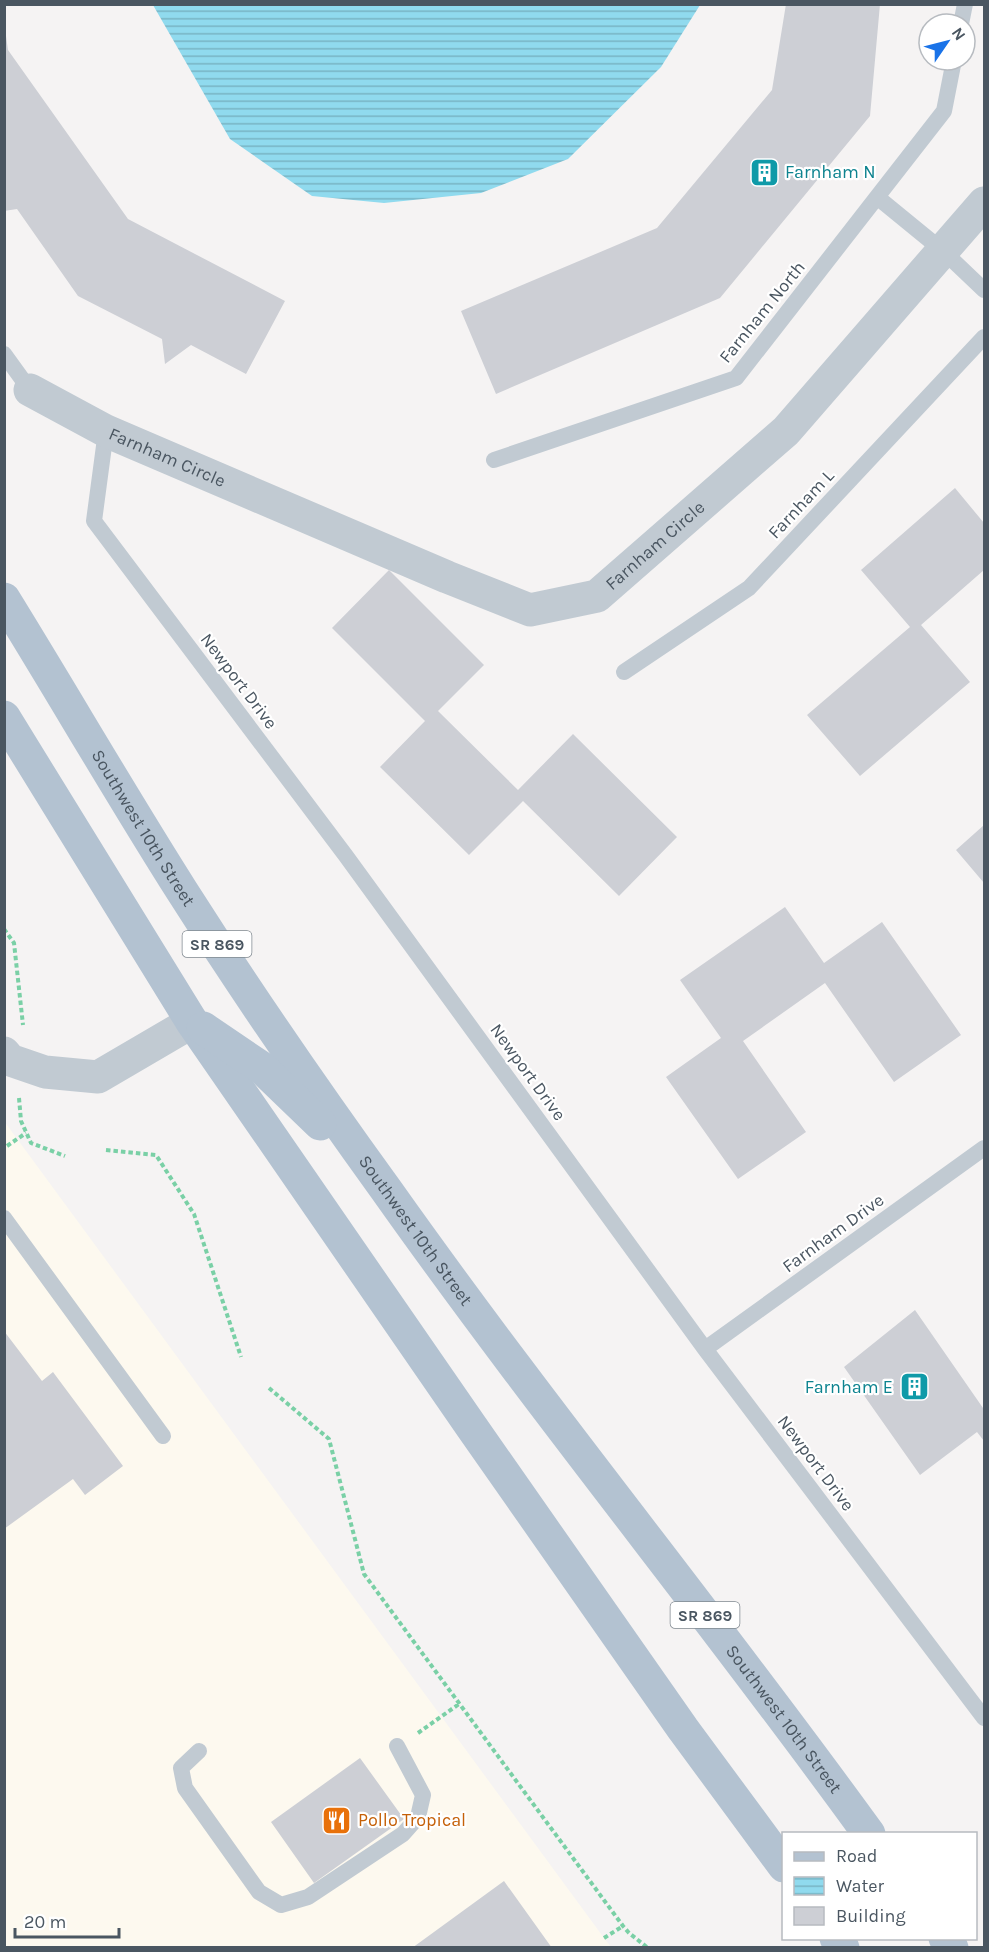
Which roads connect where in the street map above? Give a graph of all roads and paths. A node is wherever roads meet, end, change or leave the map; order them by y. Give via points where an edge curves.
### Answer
1 (952, 72) edge
2 (878, 196) junction
3 (984, 203) edge
4 (943, 251) junction
5 (984, 290) edge
6 (984, 338) edge
7 (4, 354) edge
8 (30, 390) joint
9 (106, 431) junction
10 (494, 460) dead end
11 (4, 599) edge
12 (624, 672) dead end
13 (4, 717) edge
14 (4, 929) edge
15 (192, 1022) junction
16 (12, 1060) edge
17 (26, 1132) junction
18 (7, 1146) dead end
19 (984, 1148) edge
20 (105, 1150) dead end
21 (65, 1156) dead end
22 (388, 1194) junction
23 (4, 1218) edge
24 (705, 1349) junction
25 (241, 1357) dead end
26 (269, 1388) dead end
27 (163, 1436) dead end
28 (459, 1704) junction
29 (984, 1718) edge
30 (404, 1742) joint
31 (199, 1751) dead end
32 (868, 1832) edge
33 (782, 1865) edge
34 (623, 1926) junction
35 (604, 1938) dead end
36 (648, 1947) edge

1 - 2 lane, Farnham North via 944,111
2 - 4 lane
2 - 10 lane, Farnham North via 736,378
3 - 4 street, Farnham Circle
4 - 5 lane
4 - 9 street, Farnham Circle via 786,431 597,596 530,610
6 - 12 lane, Farnham L via 749,588
7 - 8 lane
8 - 9 street, Farnham Circle
9 - 24 lane, Newport Drive via 94,520 346,856
11 - 22 main road, Southwest 10th Street / SR 869 via 181,889
13 - 15 main road, SR 869
14 - 16 path via 14,943
15 - 16 street via 98,1077 45,1072
15 - 22 main road via 242,1053 280,1084
15 - 33 main road, SR 869 via 490,1454
16 - 17 path
17 - 18 path
17 - 21 path via 32,1143
19 - 24 lane, Farnham Drive
20 - 25 path via 156,1155 194,1214
22 - 32 main road, Southwest 10th Street / SR 869
23 - 27 lane
24 - 29 lane, Newport Drive
26 - 28 path via 329,1439 364,1574
28 - 30 path
28 - 34 path
30 - 31 lane via 423,1795 418,1817 403,1834 308,1897 281,1905 260,1892 185,1788 181,1768
34 - 35 path
34 - 36 path

